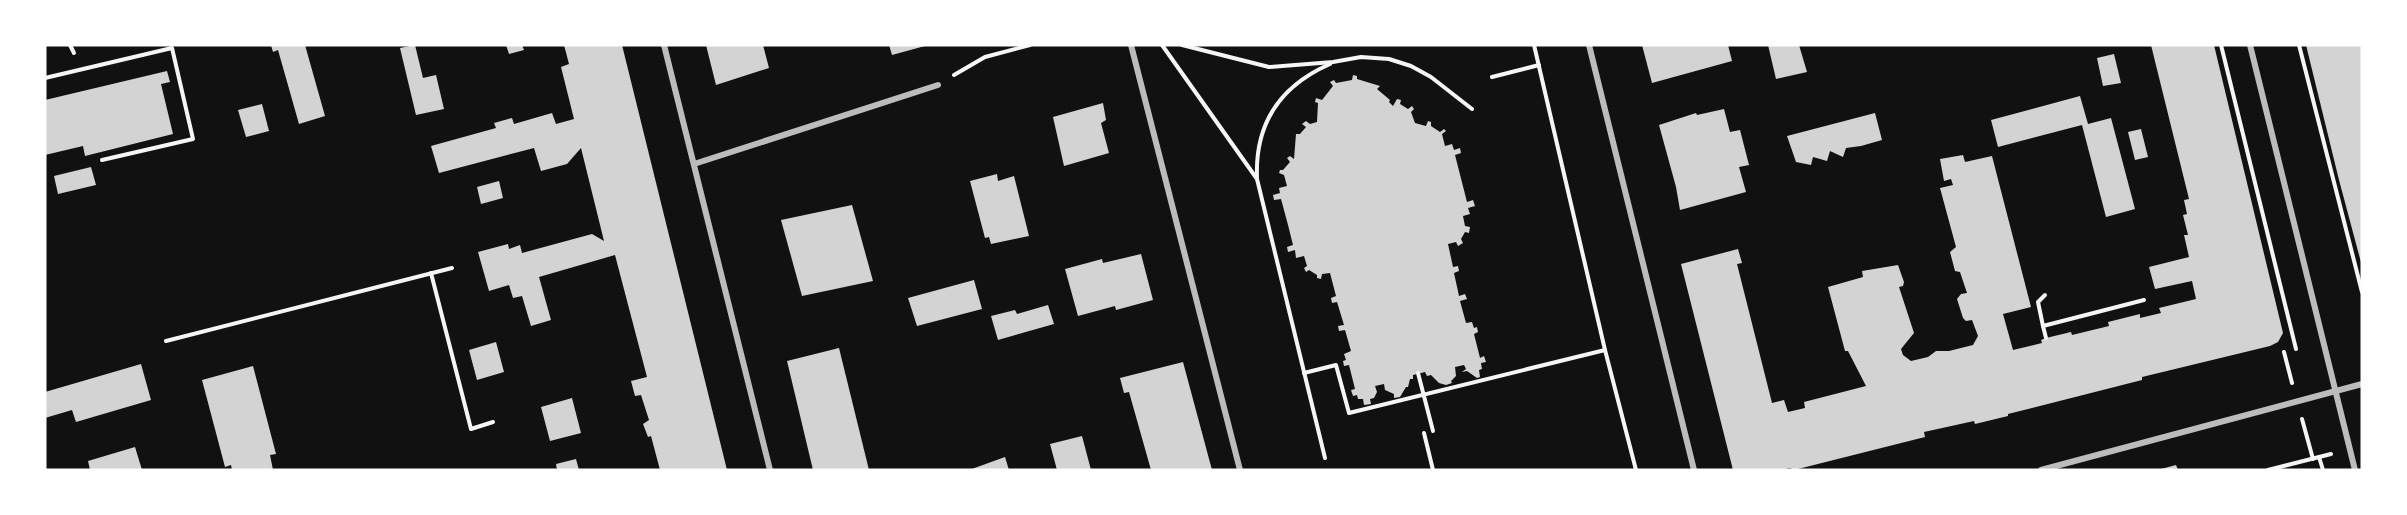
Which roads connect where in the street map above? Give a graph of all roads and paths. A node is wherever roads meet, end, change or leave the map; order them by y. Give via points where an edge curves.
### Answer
1 (70, 45) edge
2 (664, 45) edge
3 (1030, 45) edge
4 (1131, 45) edge
5 (1162, 45) edge
6 (1182, 45) edge
7 (1534, 45) edge
8 (1589, 45) edge
9 (2221, 45) edge
10 (2250, 45) edge
11 (2299, 45) edge
12 (74, 53) dead end
13 (1333, 62) junction
14 (1539, 65) junction
15 (1492, 77) dead end
16 (45, 78) edge
17 (938, 85) joint
18 (1472, 110) dead end
19 (102, 160) dead end
20 (694, 164) junction
21 (1257, 179) junction
22 (452, 268) dead end
23 (430, 273) junction
24 (2362, 292) edge
25 (2045, 295) dead end
26 (2144, 300) dead end
27 (2043, 326) junction
28 (2046, 338) dead end
29 (166, 341) dead end
30 (2296, 349) dead end
31 (1605, 350) junction
32 (1304, 373) junction
33 (1418, 373) dead end
34 (2362, 384) edge
35 (2335, 391) junction
36 (1424, 395) junction
37 (493, 422) dead end
38 (1433, 431) dead end
39 (1424, 433) dead end
40 (1325, 458) dead end
41 (770, 470) edge
42 (1240, 470) edge
43 (1433, 470) edge
44 (1636, 470) edge
45 (1694, 470) edge
46 (2041, 470) edge
47 (2268, 470) edge
48 (2322, 470) edge
49 (2355, 470) edge

1 - 12 path
2 - 20 street
3 - 17 path via 985,57
4 - 42 street
5 - 21 path
6 - 13 path via 1269,67
7 - 14 path
8 - 45 street
9 - 30 path
10 - 35 street
11 - 24 path
13 - 18 path via 1361,57 1411,66
13 - 21 path via 1296,82 1275,107 1262,133
14 - 15 path
14 - 31 path
16 - 19 path via 172,48 193,139
17 - 20 street
20 - 41 street
21 - 32 path
22 - 23 path
23 - 29 path
23 - 37 path via 471,429
25 - 27 path via 2038,302
26 - 27 path
27 - 28 path
31 - 36 path
31 - 44 path
32 - 36 path via 1336,365 1349,413
32 - 40 path
33 - 36 path
34 - 35 street
35 - 46 street
35 - 49 street
36 - 38 path
39 - 43 path
47 - 48 path via 2319,457

